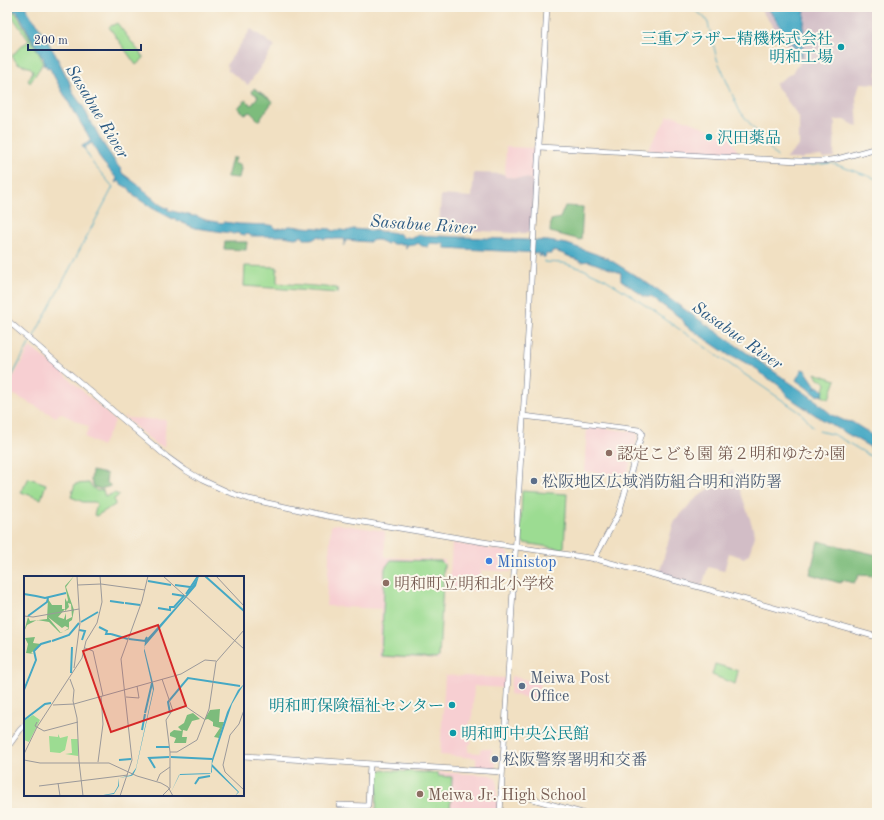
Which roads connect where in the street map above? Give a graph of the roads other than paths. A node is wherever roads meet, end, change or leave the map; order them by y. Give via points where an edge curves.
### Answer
1 (547, 7) edge
2 (539, 147) junction
3 (877, 148) edge
4 (7, 320) edge
5 (523, 416) junction
6 (516, 547) junction
7 (594, 559) junction
8 (877, 637) edge
9 (24, 726) edge
10 (7, 748) edge
11 (244, 756) edge
12 (370, 764) junction
13 (502, 772) junction
14 (501, 790) junction
15 (339, 805) dead end
16 (500, 813) edge
17 (582, 813) edge

1 - 2 street
2 - 3 street via 779,161 837,159
2 - 5 street
4 - 6 street via 167,457 214,486 249,498 320,514
5 - 6 street
5 - 7 street via 639,430 642,433 619,513
6 - 7 street
6 - 13 street
7 - 8 street
9 - 10 street
11 - 12 street
12 - 13 street
12 - 15 street via 368,805
13 - 14 street
14 - 16 street
14 - 17 street

